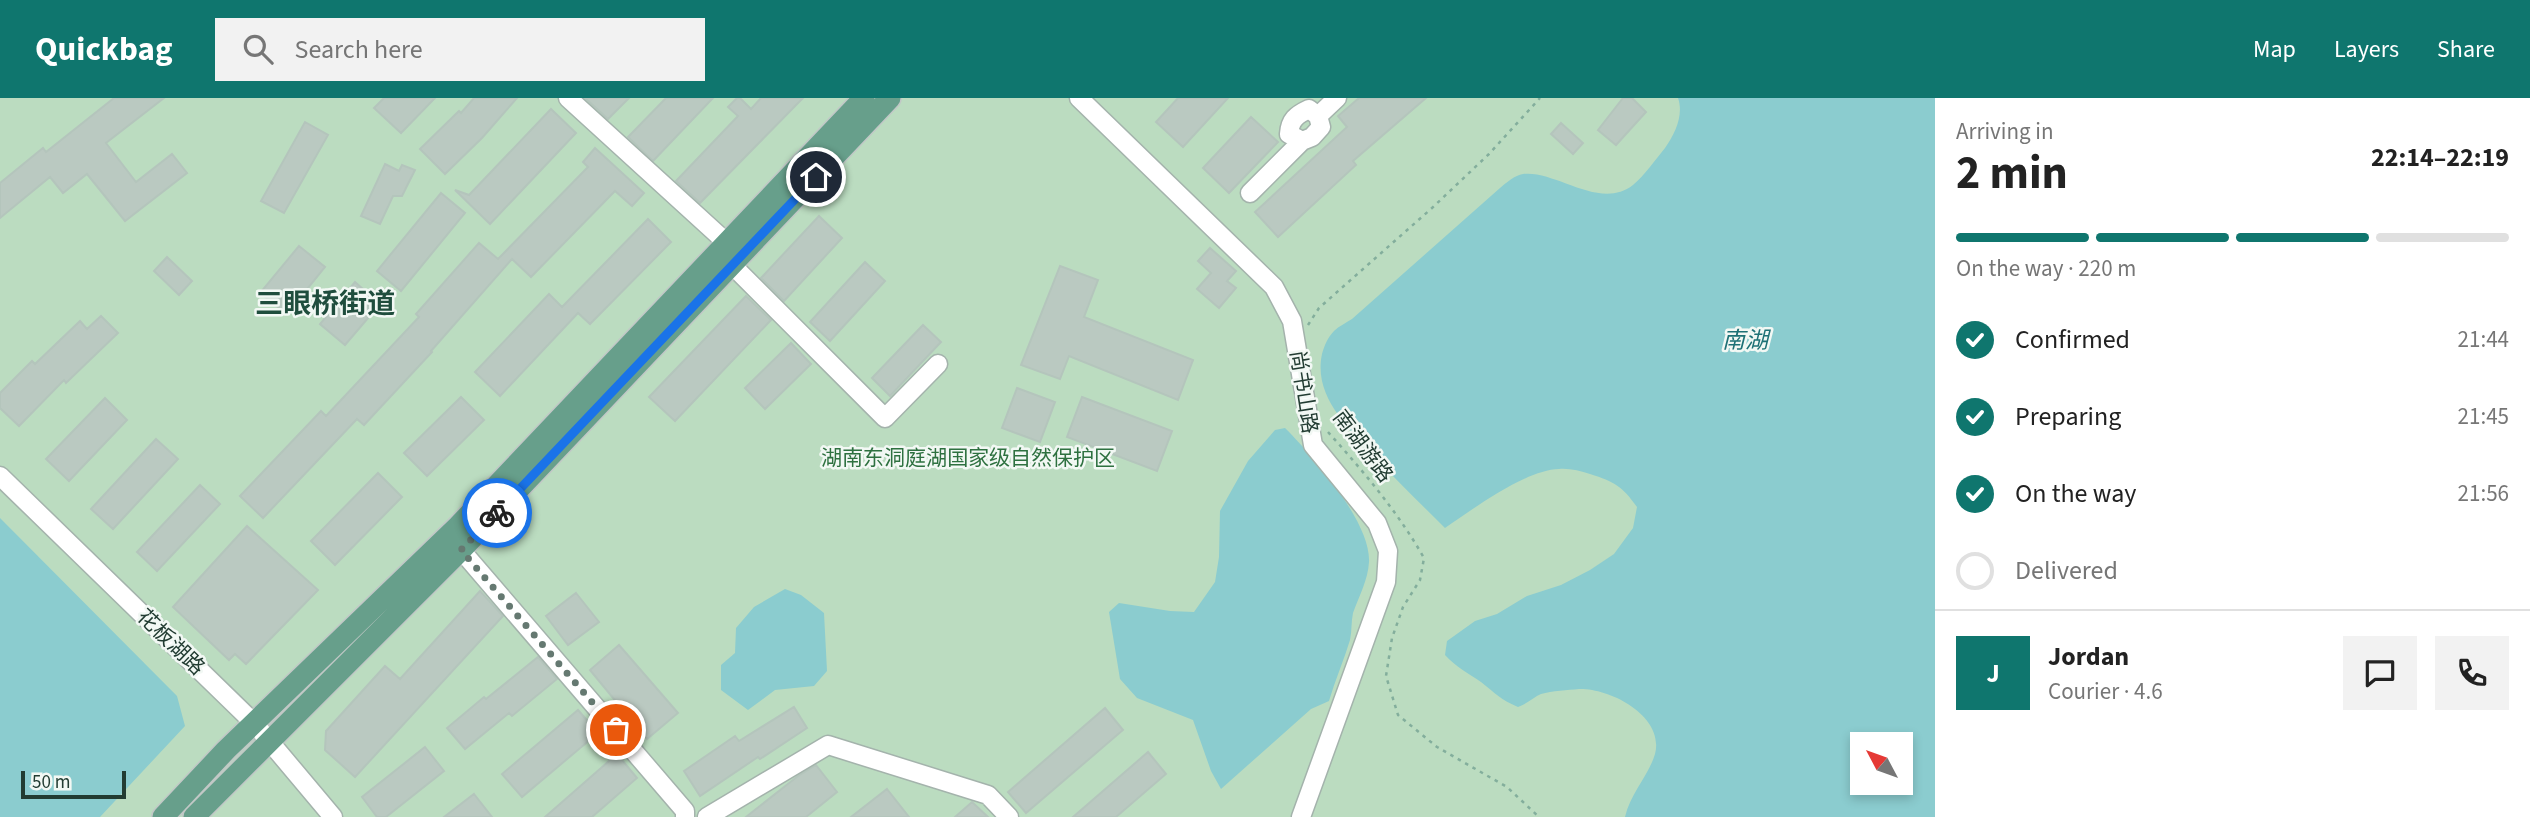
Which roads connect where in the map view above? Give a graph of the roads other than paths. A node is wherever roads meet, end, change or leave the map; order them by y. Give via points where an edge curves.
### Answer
1 (568, 98) edge
2 (864, 98) edge
3 (890, 98) edge
4 (1079, 98) edge
5 (1337, 98) edge
6 (1294, 106) edge
7 (1318, 116) junction
8 (1302, 141) junction
9 (1251, 193) dead end
10 (727, 243) junction
11 (732, 265) junction
12 (938, 364) dead end
13 (0, 476) edge
14 (461, 550) junction
15 (254, 723) junction
16 (269, 741) junction
17 (690, 815) edge
18 (163, 817) edge
19 (194, 817) edge
20 (333, 817) edge
21 (707, 817) edge
22 (1009, 817) edge
23 (1301, 817) edge

1 - 10 street
2 - 10 main road
3 - 11 main road
4 - 23 street, 尚书山路 via 1274,286 1292,321 1312,445 1377,523 1388,551 1386,582
5 - 7 street
6 - 7 street via 1309,108
6 - 8 street via 1289,134
7 - 8 street via 1321,127
8 - 9 street
10 - 15 main road via 458,526
11 - 12 street via 886,418
11 - 14 main road
13 - 15 street, 花板湖路
14 - 16 main road
14 - 17 street
15 - 16 street, 花板湖路
15 - 18 main road
16 - 19 main road
16 - 20 street, 花板湖路
21 - 22 street via 828,745 988,795

